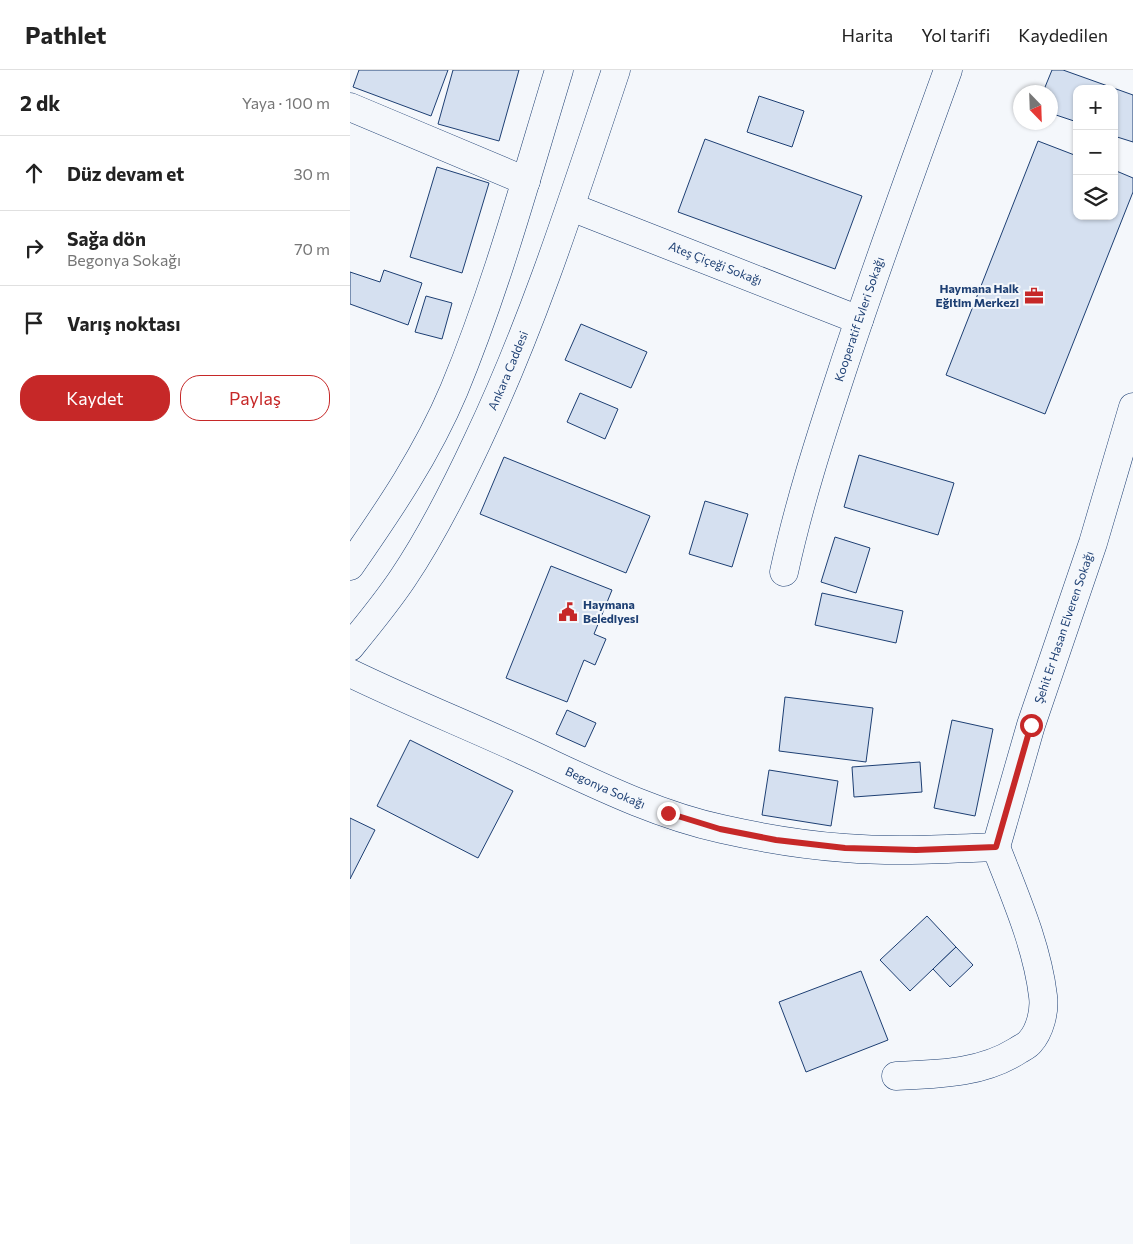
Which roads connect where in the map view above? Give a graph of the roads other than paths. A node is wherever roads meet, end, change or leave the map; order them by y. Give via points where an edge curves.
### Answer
1 (559, 70) edge
2 (616, 70) edge
3 (948, 70) edge
4 (350, 107) edge
5 (526, 181) junction
6 (571, 207) junction
7 (859, 320) junction
8 (1133, 408) edge
9 (350, 566) edge
10 (784, 572) dead end
11 (350, 647) edge
12 (350, 673) edge
13 (996, 847) junction
14 (896, 1076) dead end

1 - 5 street
2 - 6 street, Ankara Caddesi
3 - 7 street, Kooperatif Evleri Sokağı
4 - 5 street
5 - 9 street via 506,249 453,392 393,504
6 - 7 street, Ateş Çiçeği Sokağı
6 - 11 street, Ankara Caddesi via 512,365 444,509 403,578
7 - 10 street, Kooperatif Evleri Sokağı via 810,467
8 - 13 street, Şehit Er Hasan Elveren Sokağı via 1093,543 1031,725
12 - 13 street, Begonya Sokağı via 601,787 720,829 845,848
13 - 14 street via 1022,915 1036,964 1043,997 1041,1022 1030,1043 1005,1058 960,1072

